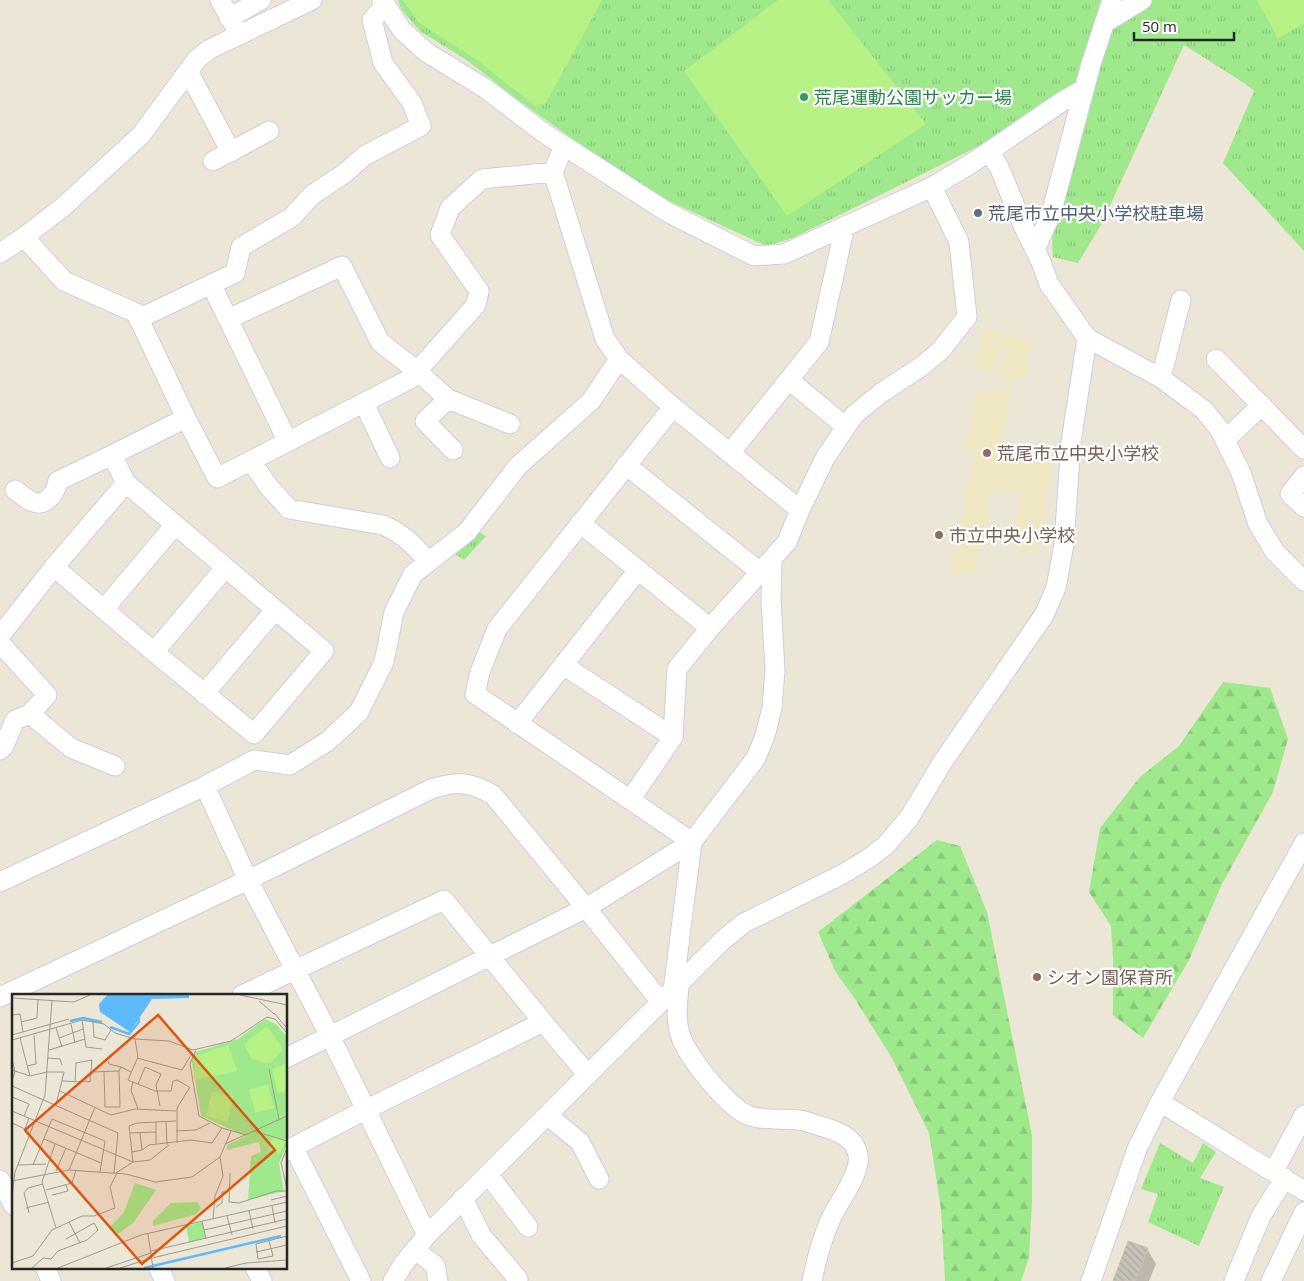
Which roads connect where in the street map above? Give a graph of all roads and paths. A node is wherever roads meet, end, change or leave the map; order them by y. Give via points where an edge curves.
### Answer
1 (220, 0) edge
2 (261, 0) edge
3 (312, 0) edge
4 (1112, 0) edge
5 (1142, 0) edge
6 (383, 3) edge
7 (229, 18) junction
8 (1104, 23) junction
9 (240, 35) junction
10 (188, 71) junction
11 (1084, 89) junction
12 (269, 131) dead end
13 (564, 146) junction
14 (989, 151) junction
15 (230, 152) junction
16 (213, 162) dead end
17 (553, 172) junction
18 (932, 187) junction
19 (845, 226) junction
20 (24, 237) junction
21 (1035, 250) junction
22 (0, 253) edge
23 (211, 284) junction
24 (1181, 300) dead end
25 (138, 319) junction
26 (228, 319) junction
27 (1087, 338) junction
28 (619, 359) junction
29 (1216, 359) dead end
30 (417, 371) junction
31 (1161, 378) junction
32 (789, 380) junction
33 (448, 399) junction
34 (364, 403) junction
35 (1262, 405) junction
36 (673, 407) junction
37 (186, 418) junction
38 (510, 424) dead end
39 (846, 427) junction
40 (1225, 440) junction
41 (288, 442) junction
42 (1304, 449) edge
43 (453, 450) dead end
44 (730, 453) junction
45 (112, 455) junction
46 (390, 458) dead end
47 (252, 461) junction
48 (626, 465) junction
49 (1304, 476) edge
50 (126, 483) junction
51 (15, 490) dead end
52 (1304, 507) edge
53 (800, 510) junction
54 (580, 523) junction
55 (175, 525) junction
56 (428, 561) junction
57 (766, 566) junction
58 (54, 567) junction
59 (225, 568) junction
60 (638, 570) junction
61 (1304, 581) edge
62 (104, 609) junction
63 (275, 610) junction
64 (710, 628) junction
65 (0, 636) edge
66 (0, 643) edge
67 (154, 652) junction
68 (563, 665) junction
69 (204, 694) junction
70 (30, 714) junction
71 (517, 724) junction
72 (673, 737) junction
73 (0, 750) edge
74 (115, 766) dead end
75 (205, 786) junction
76 (630, 800) junction
77 (692, 842) junction
78 (1304, 843) edge
79 (248, 880) junction
80 (0, 882) edge
81 (586, 908) junction
82 (491, 956) junction
83 (296, 969) junction
84 (3, 991) edge
85 (671, 993) junction
86 (244, 994) edge
87 (543, 1022) junction
88 (330, 1036) junction
89 (288, 1057) edge
90 (588, 1074) junction
91 (1160, 1102) junction
92 (365, 1110) junction
93 (547, 1115) junction
94 (1304, 1116) edge
95 (290, 1149) edge
96 (488, 1174) junction
97 (1279, 1175) junction
98 (598, 1179) dead end
99 (1304, 1191) edge
100 (463, 1198) junction
101 (1304, 1212) edge
102 (528, 1227) dead end
103 (427, 1235) junction
104 (415, 1250) junction
105 (46, 1268) edge
106 (158, 1268) edge
107 (256, 1268) edge
108 (52, 1281) edge
109 (165, 1281) edge
110 (262, 1281) edge
111 (361, 1281) edge
112 (393, 1281) edge
113 (438, 1281) edge
114 (516, 1281) edge
115 (812, 1281) edge
116 (1091, 1281) edge
117 (1234, 1281) edge
118 (1271, 1281) edge

1 - 7 street
2 - 7 street
3 - 9 street
4 - 8 street
5 - 8 street
6 - 13 street via 402,30 426,52 486,89
6 - 23 street via 372,20 383,63 412,103 421,126 364,156 312,195 292,217 241,247 235,273
7 - 9 street
8 - 11 street
9 - 10 street via 210,49
10 - 15 street
10 - 20 street via 141,135 63,207
11 - 14 street
11 - 21 street via 1051,214
12 - 15 street
13 - 17 street
13 - 19 street via 667,212 754,256 784,254
14 - 18 street
14 - 21 street
15 - 16 street
17 - 28 street via 605,339
17 - 30 street via 482,179 450,208 440,235 479,291 476,305
18 - 19 street
18 - 39 street via 958,242 967,317 940,351 881,393
19 - 32 street via 819,342
20 - 22 street
20 - 25 street via 64,281 136,313
21 - 27 street via 1049,284
23 - 25 street
23 - 26 street
24 - 31 street
25 - 37 street
26 - 30 street via 342,266 380,342
26 - 41 street
27 - 31 street
27 - 85 street via 1071,442 1064,544 1056,588 1044,616 942,763 909,818 886,845 843,874 744,923
28 - 36 street
28 - 56 street via 591,401 518,466 467,532
29 - 35 street
30 - 33 street
30 - 34 street via 410,379
31 - 40 street via 1204,410
32 - 39 street
32 - 44 street
33 - 38 street
33 - 43 street via 425,421
34 - 41 street
34 - 46 street
35 - 40 street
35 - 42 street
36 - 44 street
36 - 48 street
37 - 45 street
37 - 47 street via 217,478
39 - 53 street via 825,458
40 - 61 street via 1241,473 1258,524 1275,552
41 - 47 street
44 - 53 street
45 - 50 street
45 - 51 street via 58,481 50,498 41,503 33,502
47 - 56 street via 289,509 396,530
48 - 54 street
48 - 57 street
49 - 52 street via 1290,494
50 - 55 street
50 - 58 street
53 - 57 street via 787,542
54 - 60 street
54 - 71 street via 496,629 480,672 475,694
55 - 59 street
55 - 62 street
56 - 75 street via 413,574 394,612 384,662 360,712 328,741 290,765 254,760
57 - 64 street
57 - 77 street via 775,670 772,708 765,736 756,758
58 - 62 street
58 - 65 street
59 - 63 street
59 - 67 street
60 - 64 street
60 - 68 street
62 - 67 street
63 - 69 street
63 - 69 street via 324,651 254,734
64 - 72 street via 677,669
66 - 70 street via 47,695
67 - 69 street
68 - 71 street
68 - 72 street
70 - 73 street via 15,720
70 - 74 street via 71,748
71 - 76 street
72 - 76 street
75 - 79 street
75 - 80 street
76 - 77 street
77 - 81 street
77 - 85 street
78 - 91 street
79 - 81 street via 431,789 459,783 476,785 493,795
79 - 83 street
79 - 84 street
81 - 82 street
81 - 85 street
82 - 83 street via 444,900
82 - 87 street
82 - 88 street
83 - 86 street
83 - 88 street
85 - 90 street
85 - 115 street via 680,1034 690,1056 718,1090 748,1115 761,1119 802,1120 833,1130 851,1142 857,1151 858,1162 852,1180 829,1221 816,1257
87 - 90 street
87 - 92 street
88 - 89 street
88 - 92 street
90 - 93 street
91 - 97 street
91 - 116 street via 1137,1149
92 - 95 street
92 - 103 street
93 - 96 street
93 - 98 street via 580,1142
94 - 97 street
95 - 111 street
96 - 100 street
96 - 102 street
97 - 99 street
97 - 117 street
100 - 103 street
100 - 114 street via 481,1235 518,1278
101 - 118 street
103 - 104 street
104 - 112 street
104 - 113 street via 435,1265
105 - 108 street
106 - 109 street
107 - 110 street

